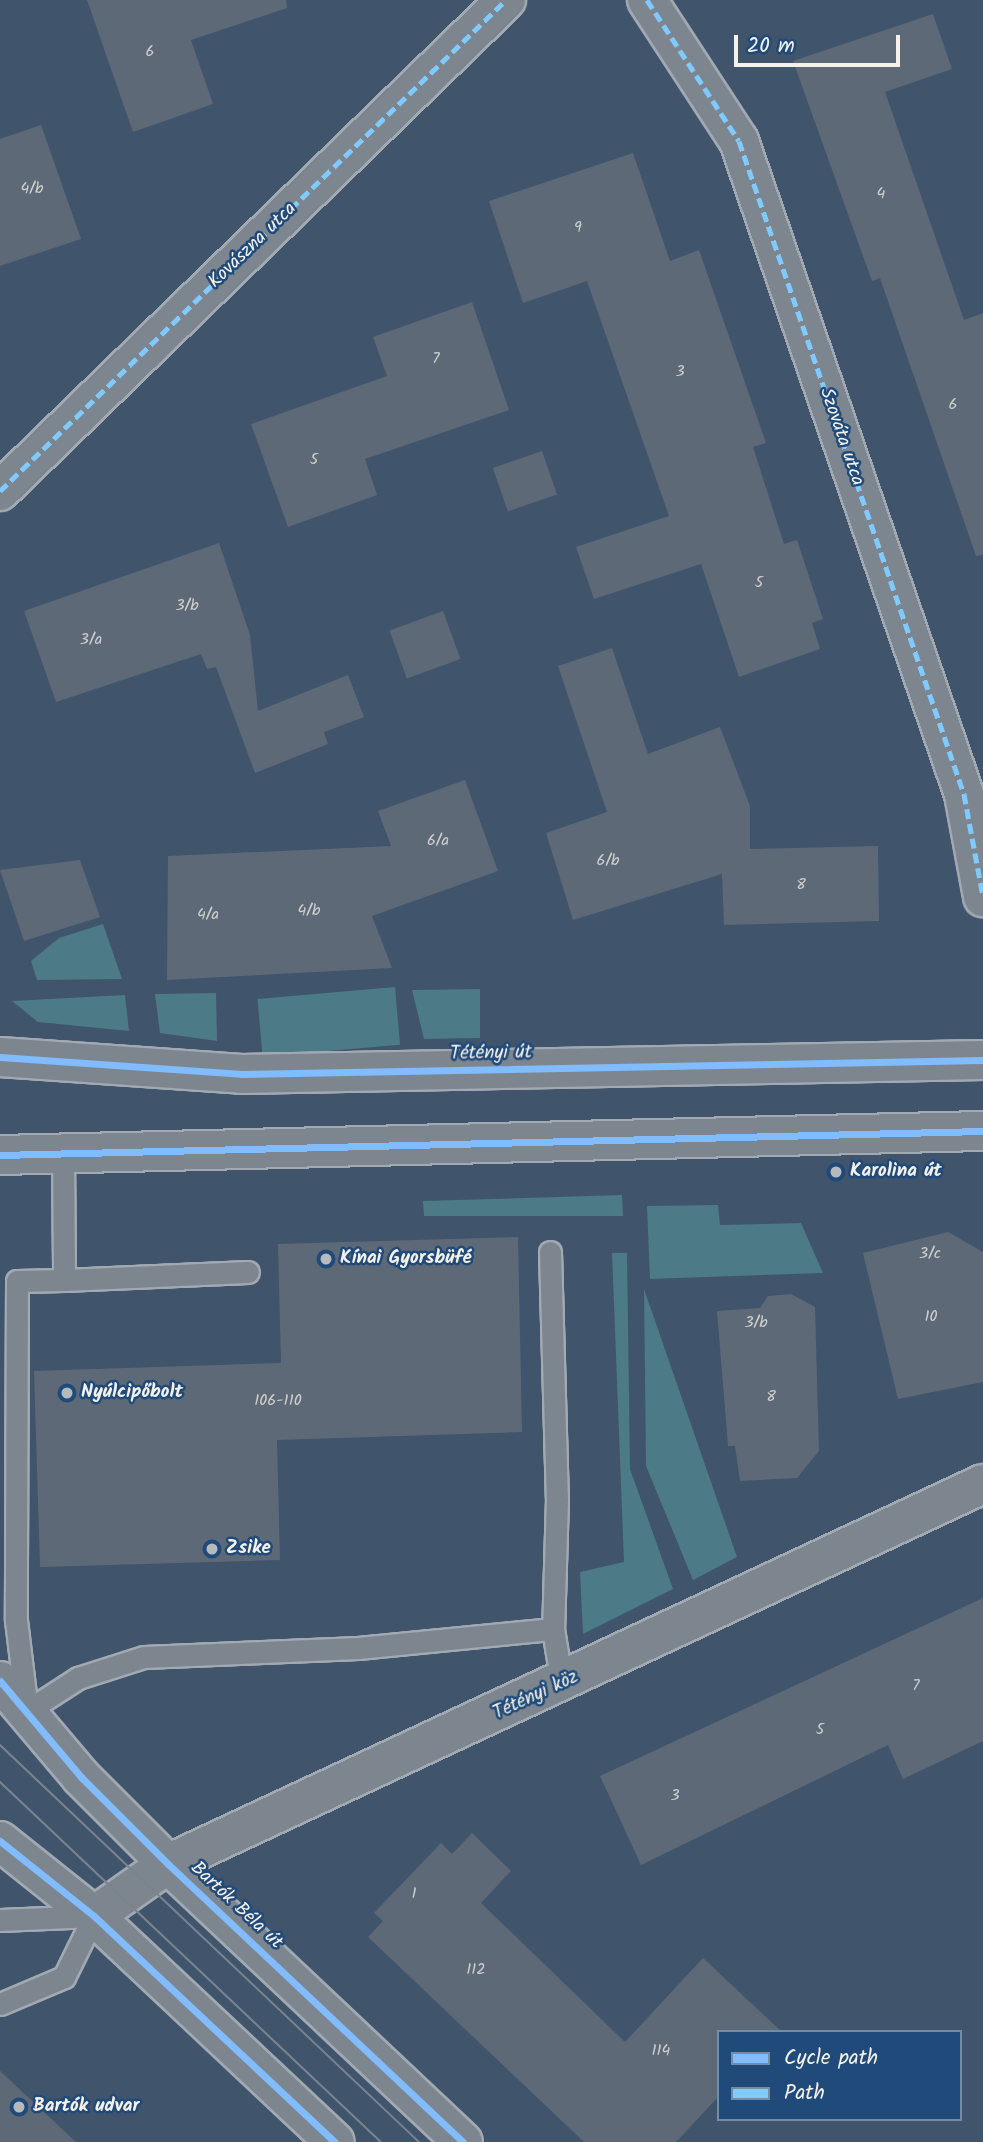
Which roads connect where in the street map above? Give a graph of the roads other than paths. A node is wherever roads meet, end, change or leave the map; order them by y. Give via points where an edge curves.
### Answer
1 (506, 0) edge
2 (647, 0) edge
3 (0, 491) edge
4 (983, 897) edge
5 (0, 1058) edge
6 (983, 1060) edge
7 (983, 1131) edge
8 (63, 1154) junction
9 (0, 1156) edge
10 (550, 1252) dead end
11 (248, 1272) dead end
12 (64, 1280) junction
13 (983, 1484) edge
14 (553, 1629) junction
15 (0, 1681) edge
16 (562, 1684) junction
17 (27, 1711) junction
18 (0, 1841) edge
19 (169, 1864) junction
20 (94, 1916) junction
21 (0, 1920) edge
22 (0, 2004) edge
23 (335, 2142) edge
24 (463, 2142) edge

1 - 3 street, Kovászna utca
2 - 4 street, Szováta utca via 739,141 964,794
5 - 6 street, Tétényi út via 241,1074
7 - 8 street
8 - 9 street
8 - 12 lane
10 - 14 lane via 557,1498
11 - 12 lane
12 - 17 lane via 17,1281 16,1620
13 - 16 street, Tétényi köz
14 - 16 lane
14 - 17 lane via 358,1648 144,1657 78,1678
15 - 17 street, Bartók Béla út
16 - 19 street, Tétényi köz
17 - 19 street, Bartók Béla út
18 - 20 street
19 - 20 street, Tétényi köz
19 - 24 street, Bartók Béla út
20 - 21 lane
20 - 22 lane via 64,1977
20 - 23 street

